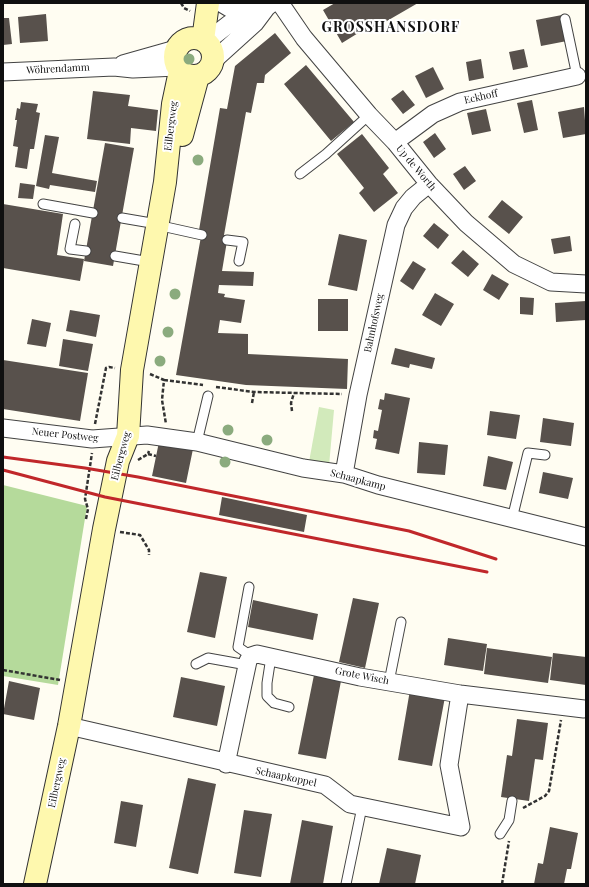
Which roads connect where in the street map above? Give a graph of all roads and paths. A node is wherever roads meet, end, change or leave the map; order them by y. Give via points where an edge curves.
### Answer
1 (198, 3) edge
2 (208, 3) edge
3 (221, 3) edge
4 (273, 4) edge
5 (248, 12) junction
6 (565, 19) dead end
7 (193, 56) junction
8 (3, 72) edge
9 (577, 76) joint
10 (369, 115) junction
11 (394, 142) junction
12 (300, 174) dead end
13 (429, 184) junction
14 (43, 204) dead end
15 (92, 213) dead end
16 (122, 218) dead end
17 (75, 224) dead end
18 (157, 225) junction
19 (202, 235) dead end
20 (227, 240) dead end
21 (86, 251) dead end
22 (115, 256) dead end
23 (239, 261) dead end
24 (150, 262) junction
25 (586, 284) edge
26 (132, 370) junction
27 (164, 380) dead end
28 (254, 392) junction
29 (294, 393) junction
30 (358, 395) junction
31 (208, 396) dead end
32 (252, 403) dead end
33 (292, 412) dead end
34 (3, 428) edge
35 (128, 436) junction
36 (92, 439) junction
37 (197, 442) junction
38 (148, 454) dead end
39 (545, 455) dead end
40 (156, 456) dead end
41 (344, 474) junction
42 (512, 519) junction
43 (94, 527) junction
44 (586, 537) edge
45 (149, 555) dead end
46 (249, 587) dead end
47 (401, 622) dead end
48 (271, 658) junction
49 (249, 661) junction
50 (196, 664) dead end
51 (3, 670) edge
52 (66, 678) junction
53 (389, 682) junction
54 (460, 694) junction
55 (290, 707) dead end
56 (562, 707) junction
57 (584, 709) dead end
58 (69, 726) junction
59 (226, 764) junction
60 (512, 801) dead end
61 (362, 807) junction
62 (520, 811) dead end
63 (500, 834) dead end
64 (511, 835) dead end
65 (35, 884) edge
66 (346, 884) edge
67 (502, 884) edge

1 - 7 main road
2 - 7 main road
3 - 5 street, Wöhrendamm via 236,12
4 - 5 street, Wöhrendamm
4 - 7 street, Wöhrendamm via 255,23
4 - 10 street, Up de Worth
5 - 7 street, Wöhrendamm via 229,24
6 - 9 lane
7 - 8 street, Wöhrendamm via 114,66
7 - 18 main road, Eilbergweg via 173,104 165,182
9 - 11 street, Eckhoff via 460,102 434,114
10 - 11 street, Up de Worth
10 - 12 lane
11 - 13 street, Up de Worth
13 - 25 street, Up de Worth via 466,223 514,264 551,282
13 - 30 street, Bahnhofsweg via 404,208 396,225
14 - 15 lane
16 - 18 lane
17 - 21 lane via 70,249
18 - 19 lane
18 - 24 main road, Eilbergweg
20 - 23 lane via 243,242
22 - 24 lane
24 - 26 main road, Eilbergweg
26 - 35 main road, Eilbergweg
26 - 36 path via 106,368
27 - 28 path
28 - 29 path
28 - 32 path
29 - 30 path
29 - 33 path
30 - 41 street, Bahnhofsweg
31 - 37 lane
34 - 36 street, Neuer Postweg
35 - 36 street, Neuer Postweg
35 - 37 street, Schaapkamp via 163,436
35 - 43 main road, Eilbergweg
36 - 43 path via 85,499
37 - 41 street, Schaapkamp via 303,468
38 - 40 path
39 - 42 lane via 528,453
41 - 42 street, Schaapkamp
42 - 44 street, Schaapkamp
43 - 45 path via 140,535 149,550
43 - 52 main road, Eilbergweg
46 - 49 lane via 238,647
47 - 53 lane
48 - 49 street, Grote Wisch via 257,654
48 - 53 street, Grote Wisch
48 - 55 lane via 267,696 274,703
49 - 50 lane via 208,658
49 - 59 street
51 - 52 path
52 - 58 main road, Eilbergweg
53 - 54 street, Grote Wisch
54 - 56 street, Grote Wisch
54 - 61 street, Schaapkoppel via 450,765 461,827
56 - 57 street, Grote Wisch
56 - 62 path via 549,791
58 - 59 street, Schaapkoppel
58 - 65 main road, Eilbergweg
59 - 61 street, Schaapkoppel via 325,785 350,804
60 - 63 lane via 509,820
61 - 66 lane
64 - 67 path

